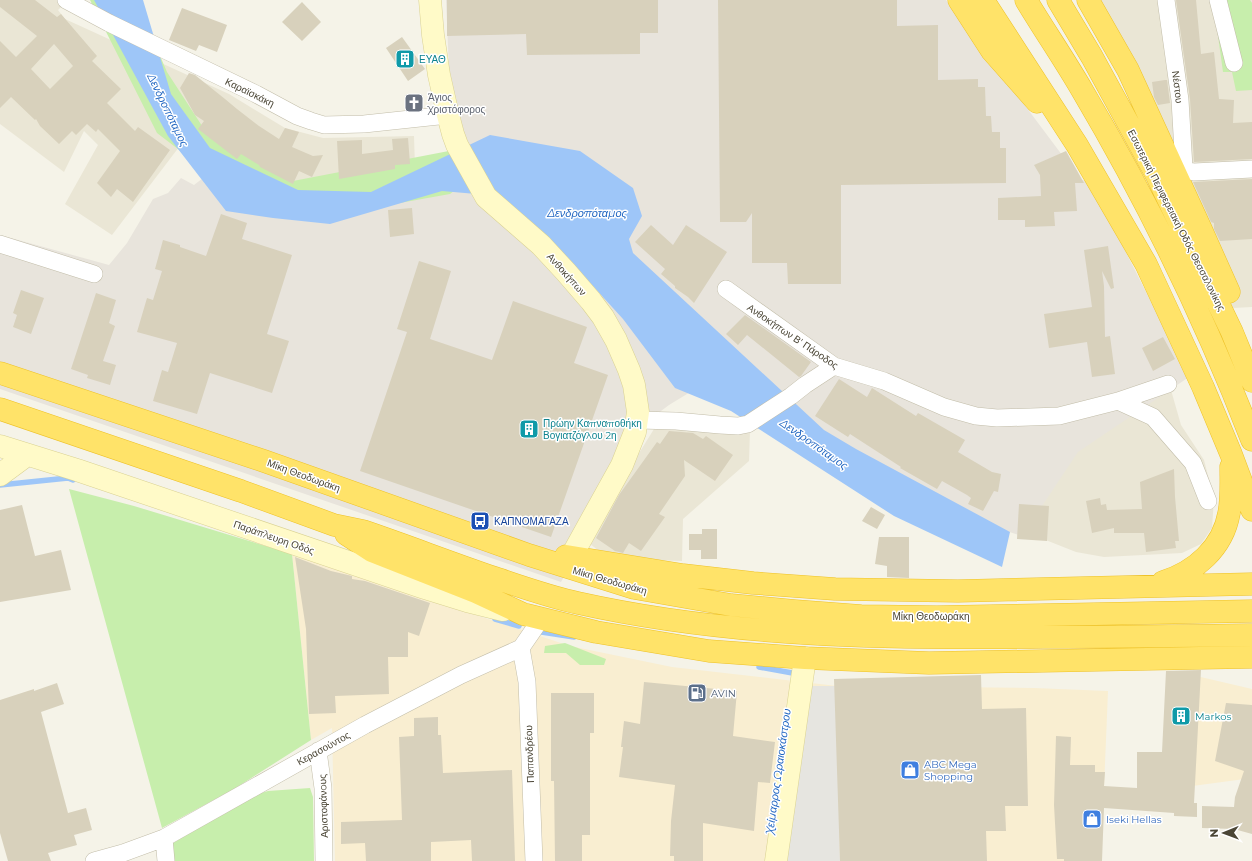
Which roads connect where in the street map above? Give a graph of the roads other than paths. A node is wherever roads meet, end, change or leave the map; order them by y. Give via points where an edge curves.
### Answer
1 (66, 0) edge
2 (430, 0) edge
3 (959, 0) edge
4 (983, 0) edge
5 (1026, 0) edge
6 (1058, 0) edge
7 (1088, 0) edge
8 (1166, 0) edge
9 (1218, 0) edge
10 (1234, 63) dead end
11 (448, 115) junction
12 (1077, 145) junction
13 (1252, 169) edge
14 (0, 244) edge
15 (94, 274) dead end
16 (726, 289) dead end
17 (1252, 345) edge
18 (834, 366) junction
19 (0, 373) edge
20 (1252, 381) edge
21 (1168, 384) dead end
22 (1118, 401) junction
23 (0, 409) edge
24 (638, 420) junction
25 (1252, 440) edge
26 (0, 446) edge
27 (1232, 454) junction
28 (27, 455) junction
29 (0, 475) edge
30 (1208, 501) dead end
31 (1252, 510) edge
32 (334, 525) junction
33 (501, 545) junction
34 (571, 557) junction
35 (1252, 584) edge
36 (1126, 587) junction
37 (1252, 611) edge
38 (532, 617) junction
39 (1252, 635) edge
40 (521, 648) junction
41 (1252, 657) edge
42 (804, 658) junction
43 (318, 751) junction
44 (164, 838) junction
45 (94, 861) edge
46 (166, 861) edge
47 (324, 861) edge
48 (534, 861) edge
49 (776, 861) edge

1 - 11 street, Καραϊσκάκη via 109,24 297,116 324,125 364,124
2 - 11 street, Ανθοκήπων via 435,53
3 - 12 highway via 992,50 1018,82
4 - 12 highway
5 - 25 highway via 1082,90 1130,176 1185,285
6 - 20 highway, Εσωτερική Περιφερειακή Οδός Θεσσαλονίκης via 1092,56 1157,176 1232,332
7 - 17 highway via 1128,70
8 - 13 street, Νέστου via 1180,100 1185,169
9 - 10 street
11 - 24 street, Ανθοκήπων via 457,145 486,197 555,260 580,287 603,318 629,370 638,404
12 - 27 highway via 1146,264
14 - 15 street
16 - 18 street, Ανθοκήπων Β' Πάροδος
18 - 22 street, Ανθοκήπων Β' Πάροδος via 884,381 944,408 976,416 1059,416
18 - 24 street via 748,424 720,426
19 - 33 highway, Μίκη Θεοδωράκη via 264,461
21 - 22 street, Ανθοκήπων Β' Πάροδος
22 - 30 street via 1153,417 1193,463
23 - 32 highway
24 - 34 street, Ανθοκήπων via 622,465
26 - 28 street, Παράπλευρη Οδός
27 - 31 highway
27 - 36 highway via 1230,512 1224,532 1210,553 1193,567 1173,578 1155,584
28 - 29 street
28 - 38 street, Παράπλευρη Οδός via 425,588
32 - 38 highway via 372,551
32 - 39 highway via 363,531 556,598 663,620 738,629 831,636 926,638
33 - 34 highway
33 - 37 highway, Μίκη Θεοδωράκη via 617,584 658,593 731,605 807,612 937,617
34 - 36 highway via 683,575 792,587 958,591
35 - 36 highway
38 - 40 street
38 - 42 highway via 596,632 709,651
40 - 43 street, Κερασούντος via 440,685
40 - 48 street, Παπανδρέου via 527,682
41 - 42 highway via 929,663
42 - 49 street
43 - 44 street, Κερασούντος
43 - 47 street, Αριστοφάνoυς via 323,788
44 - 45 street, Κερασούντος
44 - 46 street

